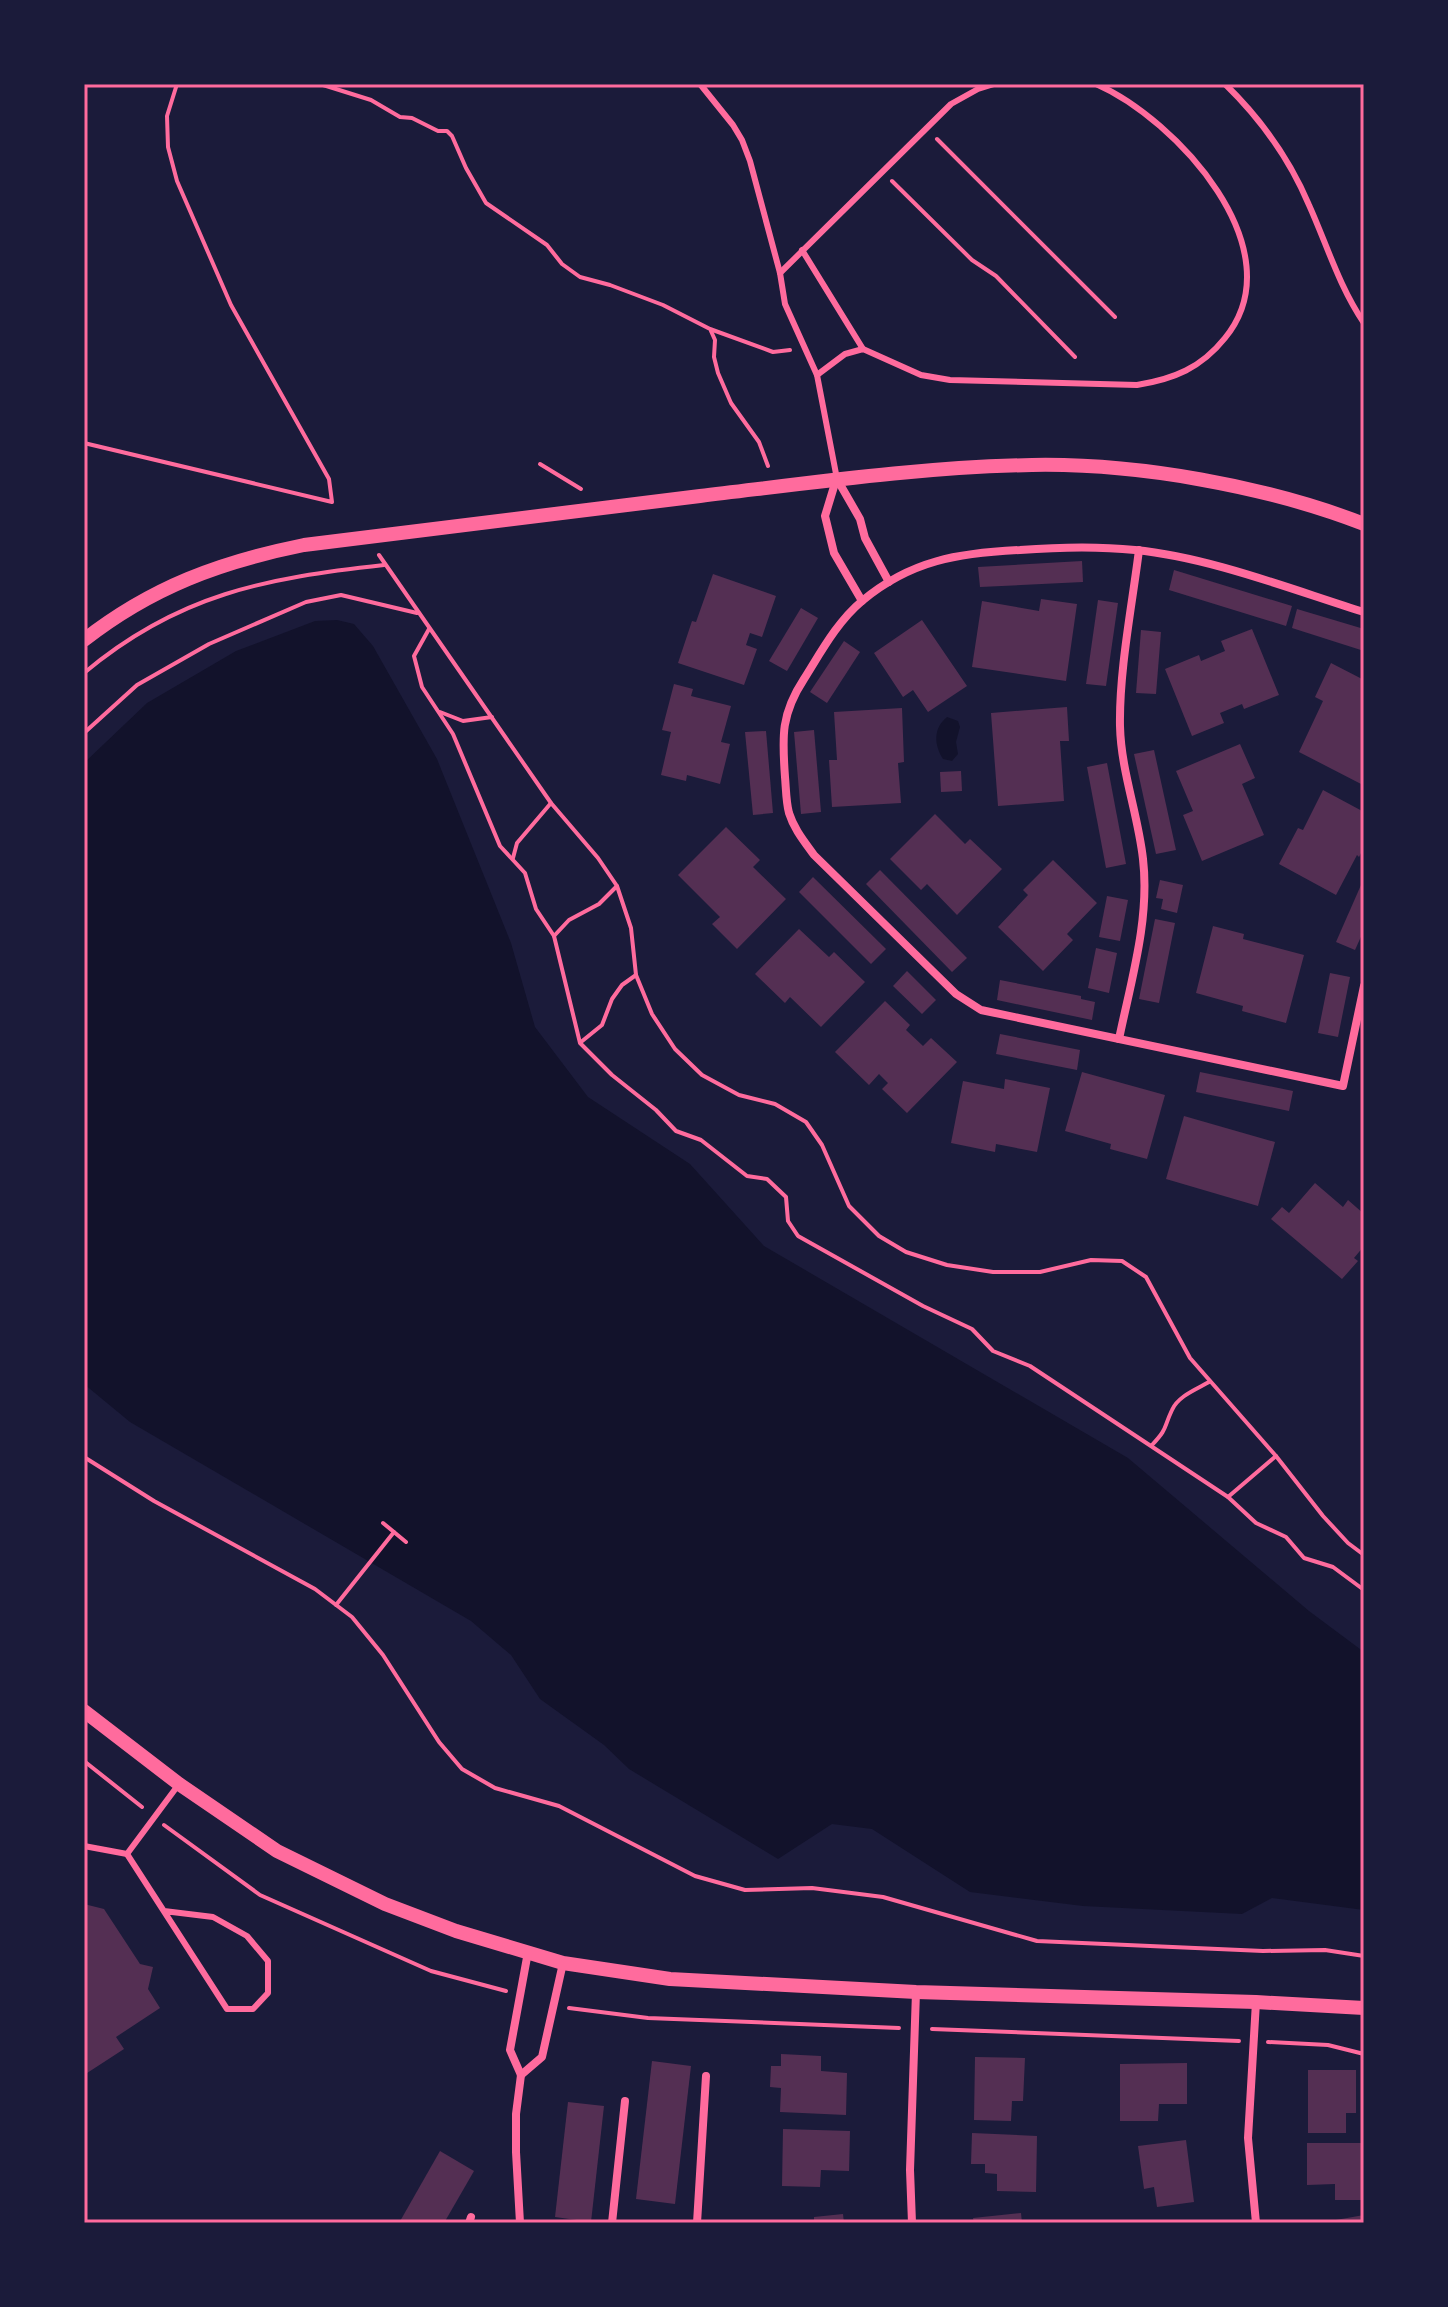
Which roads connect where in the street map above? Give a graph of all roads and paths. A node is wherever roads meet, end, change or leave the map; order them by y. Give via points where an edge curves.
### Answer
1 (177, 84) edge
2 (320, 84) edge
3 (700, 84) edge
4 (994, 84) edge
5 (1096, 84) edge
6 (1225, 84) edge
7 (926, 128) junction
8 (879, 174) junction
9 (802, 250) junction
10 (780, 273) junction
11 (1115, 317) dead end
12 (1364, 323) edge
13 (710, 329) junction
14 (804, 345) junction
15 (863, 349) junction
16 (1075, 357) dead end
17 (817, 375) junction
18 (84, 443) edge
19 (540, 464) dead end
20 (768, 466) dead end
21 (837, 479) junction
22 (581, 489) dead end
23 (1364, 524) edge
24 (367, 537) junction
25 (1139, 550) junction
26 (386, 565) junction
27 (889, 582) junction
28 (862, 601) junction
29 (1364, 612) edge
30 (419, 613) junction
31 (429, 628) junction
32 (84, 640) edge
33 (84, 673) edge
34 (438, 711) junction
35 (492, 717) junction
36 (84, 733) edge
37 (551, 803) junction
38 (513, 858) junction
39 (617, 886) junction
40 (554, 936) junction
41 (636, 975) junction
42 (1364, 986) edge
43 (1119, 1039) junction
44 (580, 1043) junction
45 (1209, 1382) junction
46 (1152, 1445) junction
47 (1276, 1456) junction
48 (84, 1457) edge
49 (1228, 1497) junction
50 (383, 1523) dead end
51 (394, 1532) junction
52 (406, 1542) dead end
53 (1364, 1555) edge
54 (1364, 1590) edge
55 (336, 1605) junction
56 (84, 1711) edge
57 (179, 1784) junction
58 (84, 1846) edge
59 (127, 1854) junction
60 (164, 1911) junction
61 (528, 1952) junction
62 (1364, 1956) edge
63 (563, 1963) junction
64 (916, 1992) junction
65 (1256, 2002) junction
66 (1364, 2008) edge
67 (521, 2075) junction
68 (706, 2076) dead end
69 (625, 2101) dead end
70 (520, 2223) edge
71 (612, 2223) edge
72 (697, 2223) edge
73 (912, 2223) edge
74 (1256, 2223) edge

1 - 18 path via 167,116 177,181 231,305 329,479 332,502
2 - 13 path via 447,131 486,203 547,245 562,264 580,277 663,305
3 - 10 lane via 742,140
4 - 7 lane via 951,104
5 - 15 lane via 1178,142 1232,218 1248,269 1242,313 1212,354 1165,380 1110,386 950,380 921,375
6 - 12 lane via 1292,172
7 - 8 lane
7 - 11 path
8 - 9 lane
8 - 16 path via 996,276
9 - 10 lane
9 - 15 lane
10 - 14 lane via 785,304
13 - 14 path via 773,352
13 - 20 path via 718,373
14 - 17 lane
15 - 17 lane via 845,354
17 - 21 lane
19 - 22 path
21 - 23 street via 1035,464 1137,471 1245,488
21 - 24 street
21 - 27 street
21 - 28 street via 825,516 834,553
24 - 26 path
24 - 32 street via 304,545 214,567 133,606
25 - 27 street via 1078,546 967,553 924,564
25 - 29 street via 1210,565
25 - 43 street via 1120,728 1144,891
26 - 30 path
26 - 33 path via 242,587 166,617
27 - 28 street
28 - 43 street via 842,620 785,715 788,811 797,831 814,855 967,1003
30 - 31 path
30 - 36 path via 341,595 306,602 209,644 137,685
31 - 34 path via 414,656 422,687
31 - 35 path
34 - 35 path via 463,721
34 - 38 path via 453,734 500,846
35 - 37 path
37 - 38 path via 517,843
37 - 39 path
38 - 40 path
39 - 40 path
39 - 41 path via 631,928
40 - 44 path
41 - 44 path via 612,999 602,1025
41 - 45 path via 652,1014 675,1049 702,1075 806,1122 849,1206 879,1236 906,1252 947,1265 993,1272 1122,1261 1146,1277
42 - 43 street via 1343,1086
44 - 46 path via 676,1131 701,1140 747,1176 767,1179 786,1197 788,1221 798,1236 972,1329 993,1351 1030,1366
45 - 46 path via 1172,1409 1167,1428
45 - 47 path
46 - 49 path
47 - 49 path
47 - 53 path via 1323,1516
48 - 55 path
49 - 54 path via 1256,1523 1286,1537 1304,1558 1333,1567
50 - 51 path
51 - 52 path
51 - 55 path
55 - 62 path via 383,1655 462,1769 495,1788 559,1806 695,1876 745,1890 812,1888 883,1897 1037,1941 1325,1950
56 - 57 street
57 - 59 lane
57 - 61 street via 266,1845 331,1880 427,1920
58 - 59 lane
59 - 60 lane
60 - 60 lane via 227,2009 253,2009 268,1993 268,1961 247,1936 213,1917
61 - 63 street
61 - 67 street via 510,2050
63 - 64 street via 670,1979
63 - 67 street via 542,2057
64 - 65 street
64 - 73 street
65 - 66 street
65 - 74 street via 1248,2138
67 - 70 street via 516,2114
68 - 72 street
69 - 71 street

